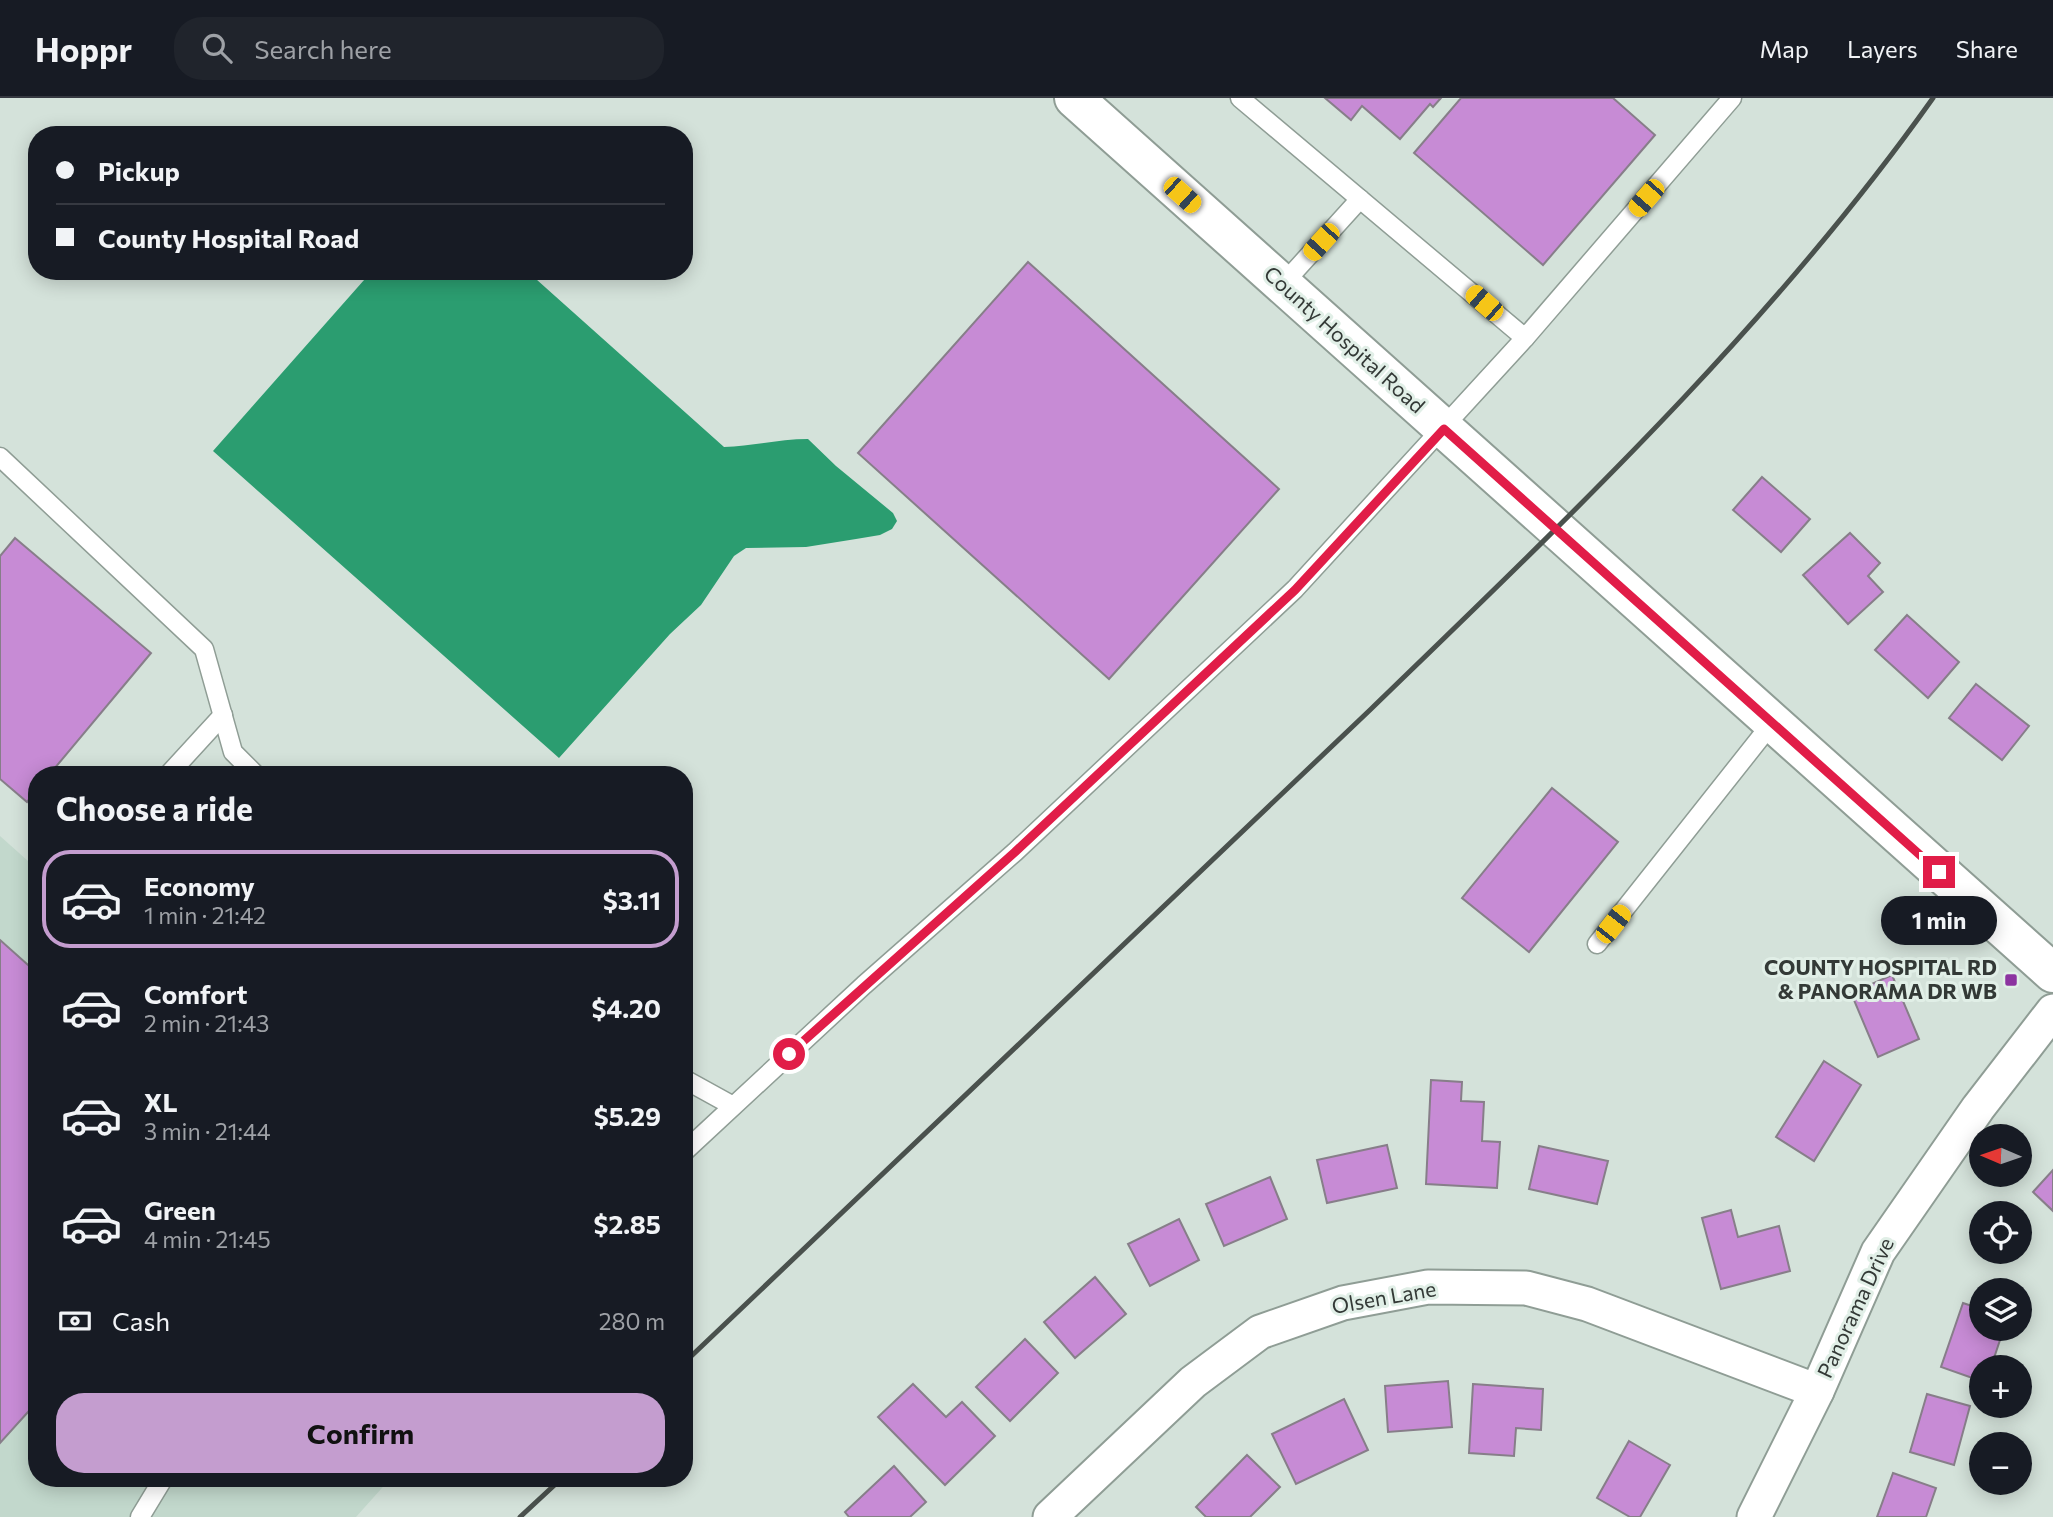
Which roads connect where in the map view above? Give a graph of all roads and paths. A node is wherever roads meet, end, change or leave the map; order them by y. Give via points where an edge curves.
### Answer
1 (1240, 98) edge
2 (1732, 98) edge
3 (1082, 100) edge
4 (1360, 199) junction
5 (1283, 284) junction
6 (1525, 338) junction
7 (1444, 429) junction
8 (0, 457) edge
9 (223, 715) junction
10 (1772, 723) junction
11 (176, 766) edge
12 (247, 766) edge
13 (1597, 944) dead end
14 (2053, 973) edge
15 (2053, 1011) edge
16 (693, 1084) edge
17 (733, 1105) junction
18 (693, 1143) edge
19 (1817, 1391) junction
20 (158, 1487) edge
21 (140, 1517) edge
22 (1050, 1517) edge
23 (1754, 1517) edge

1 - 4 lane
2 - 6 lane
3 - 5 main road, County Hospital Road
4 - 5 lane
4 - 6 lane
5 - 7 main road, County Hospital Road
6 - 7 lane
7 - 10 main road, County Hospital Road
7 - 17 lane via 1295,590 1015,852
8 - 9 lane via 204,649
9 - 11 lane
9 - 12 lane via 233,752
10 - 13 lane
10 - 14 main road, County Hospital Road
15 - 19 street, Panorama Drive via 1978,1108 1878,1252
16 - 17 lane
17 - 18 lane
19 - 22 street, Olsen Lane via 1587,1304 1527,1288 1428,1287 1343,1303 1260,1332 1193,1382
19 - 23 street, Panorama Drive
20 - 21 lane

